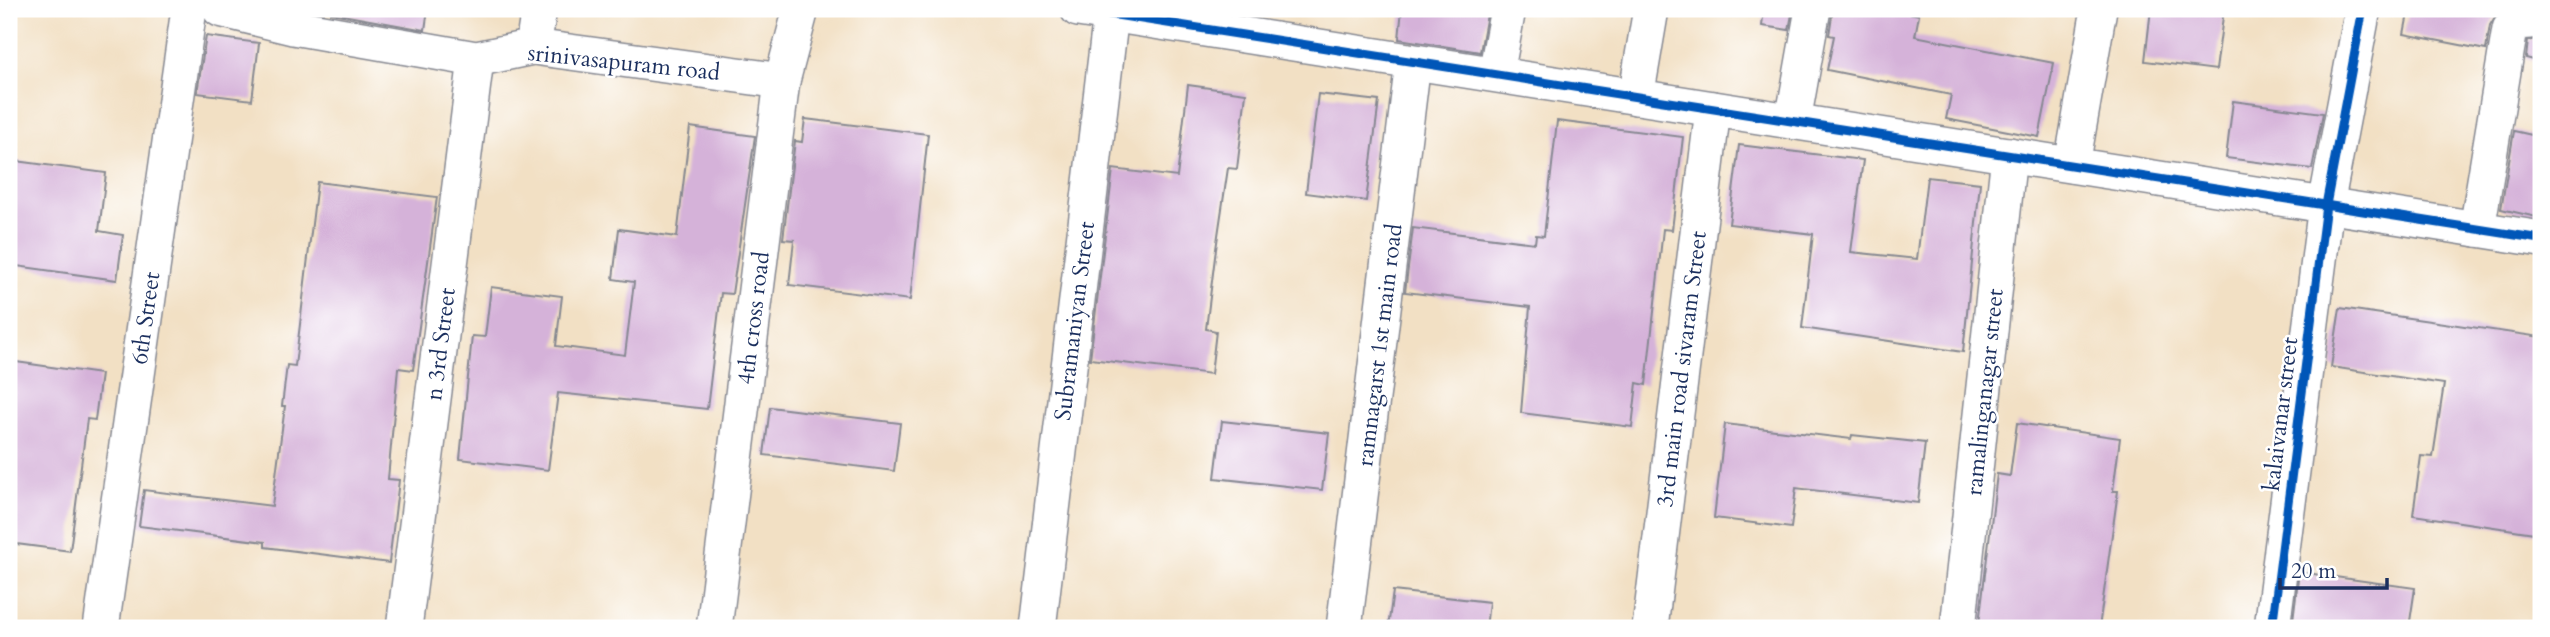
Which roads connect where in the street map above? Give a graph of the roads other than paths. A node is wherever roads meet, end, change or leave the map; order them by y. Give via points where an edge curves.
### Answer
1 (189, 9) edge
2 (220, 9) edge
3 (539, 9) edge
4 (801, 9) edge
5 (1508, 9) edge
6 (1651, 9) edge
7 (1813, 9) edge
8 (2099, 9) edge
9 (2363, 9) edge
10 (1094, 11) edge
11 (294, 18) edge
12 (1242, 21) edge
13 (2531, 22) dead end
14 (533, 47) junction
15 (475, 59) junction
16 (1413, 62) junction
17 (1496, 74) junction
18 (782, 81) junction
19 (1636, 97) junction
20 (1713, 109) junction
21 (1793, 121) junction
22 (2009, 155) junction
23 (2072, 165) junction
24 (2326, 205) junction
25 (2477, 229) junction
26 (2541, 239) edge
27 (101, 628) edge
28 (404, 628) edge
29 (714, 628) edge
30 (1038, 628) edge
31 (1344, 628) edge
32 (1650, 628) edge
33 (1958, 628) edge
34 (2272, 628) edge

1 - 27 street, 6th Street
2 - 11 street, srinivasapuram road
3 - 14 street
4 - 18 street, 4th cross road
5 - 17 street
6 - 19 street
7 - 21 street
8 - 23 street
9 - 24 street, kalaivanar street
10 - 12 street
10 - 30 street, Subramaniyan Street
11 - 15 street, srinivasapuram road
12 - 16 street
13 - 25 street via 2515,22 2511,29
14 - 15 street, srinivasapuram road
14 - 18 street, srinivasapuram road
15 - 28 street, n 3rd Street
16 - 17 street
16 - 31 street, ramnagarst 1st main road
17 - 19 street
18 - 29 street, 4th cross road
19 - 20 street
20 - 21 street
20 - 32 street, 3rd main road sivaram Street
21 - 22 street
22 - 23 street
22 - 33 street, ramalinganagar street
23 - 24 street
24 - 25 street
24 - 34 street, kalaivanar street
25 - 26 street

